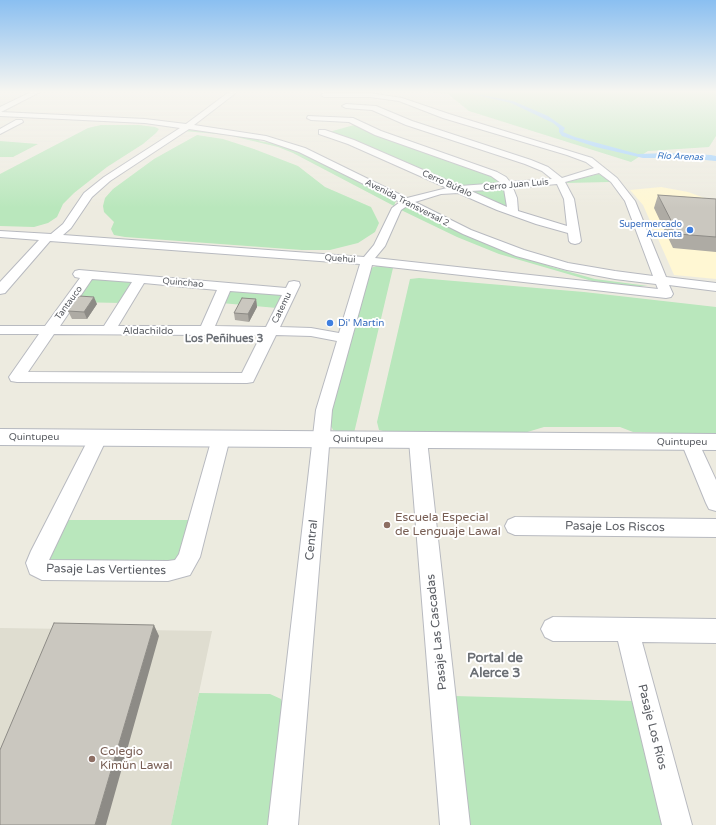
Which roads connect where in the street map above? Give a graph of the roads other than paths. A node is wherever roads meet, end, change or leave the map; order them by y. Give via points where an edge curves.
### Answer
1 (181, 130) edge
2 (219, 130) edge
3 (331, 130) edge
4 (373, 130) edge
5 (434, 130) edge
6 (493, 130) edge
7 (602, 169) junction
8 (560, 181) junction
9 (508, 186) junction
10 (458, 189) junction
11 (406, 202) junction
12 (513, 212) junction
13 (0, 234) edge
14 (51, 238) junction
15 (367, 261) junction
16 (82, 274) joint
17 (140, 279) junction
18 (662, 282) junction
19 (225, 287) junction
20 (716, 287) edge
21 (292, 288) joint
22 (0, 290) edge
23 (0, 330) edge
24 (49, 330) junction
25 (108, 330) junction
26 (206, 331) junction
27 (271, 331) junction
28 (344, 338) junction
29 (0, 437) edge
30 (98, 438) junction
31 (221, 438) junction
32 (322, 439) junction
33 (418, 440) junction
34 (690, 442) junction
35 (716, 442) edge
36 (716, 503) edge
37 (514, 526) dead end
38 (716, 528) edge
39 (553, 629) dead end
40 (627, 630) junction
41 (716, 630) edge
42 (283, 825) edge
43 (455, 825) edge
44 (677, 825) edge

1 - 14 street via 96,188 88,195 67,226
2 - 11 street, Avenida Transversal 2 via 301,144
3 - 10 street, Cerro Búfalo via 318,134 352,142
4 - 9 street via 494,174 503,179
5 - 8 street via 535,164 549,171
6 - 7 street via 576,155
7 - 8 street, Cerro Juan Luis
7 - 18 street via 630,201
8 - 9 street, Cerro Juan Luis
8 - 12 street, Cerro Búfalo via 569,199 574,236
9 - 10 street, Cerro Juan Luis
9 - 12 street
10 - 11 street, Cerro Juan Luis via 432,193
10 - 12 street, Cerro Búfalo
11 - 15 street via 397,208 382,240
11 - 18 street, Avenida Transversal 2 via 467,232 520,253 583,269
13 - 14 street, Quehui
14 - 15 street, Quehui
14 - 22 street
15 - 18 street, Quehui via 666,294
15 - 28 street, Central
16 - 17 street, Quinchao
16 - 24 street, Tantauco
17 - 19 street, Quinchao
17 - 25 street
18 - 20 street, Avenida Transversal 2
19 - 21 street, Quinchao
19 - 26 street
21 - 27 street, Catemu
23 - 24 street, Aldachildo
24 - 25 street, Aldachildo
24 - 27 street, Tantauco via 17,377 244,379 250,376
25 - 26 street, Aldachildo
26 - 27 street, Aldachildo
27 - 28 street, Aldachildo via 311,332
28 - 32 street, Central via 324,410
29 - 30 street, Quintupeu
30 - 31 street, Quintupeu
30 - 31 street, Pasaje Las Vertientes via 39,558 38,567 42,570 168,572 182,568 189,557
31 - 32 street, Quintupeu
32 - 33 street, Quintupeu
32 - 42 street, Central
33 - 34 street, Quintupeu
33 - 43 street, Pasaje Las Cascadas
34 - 35 street, Quintupeu
34 - 36 street
37 - 38 street, Pasaje Los Riscos
39 - 40 street
40 - 41 street
40 - 44 street, Pasaje Los Ríos

